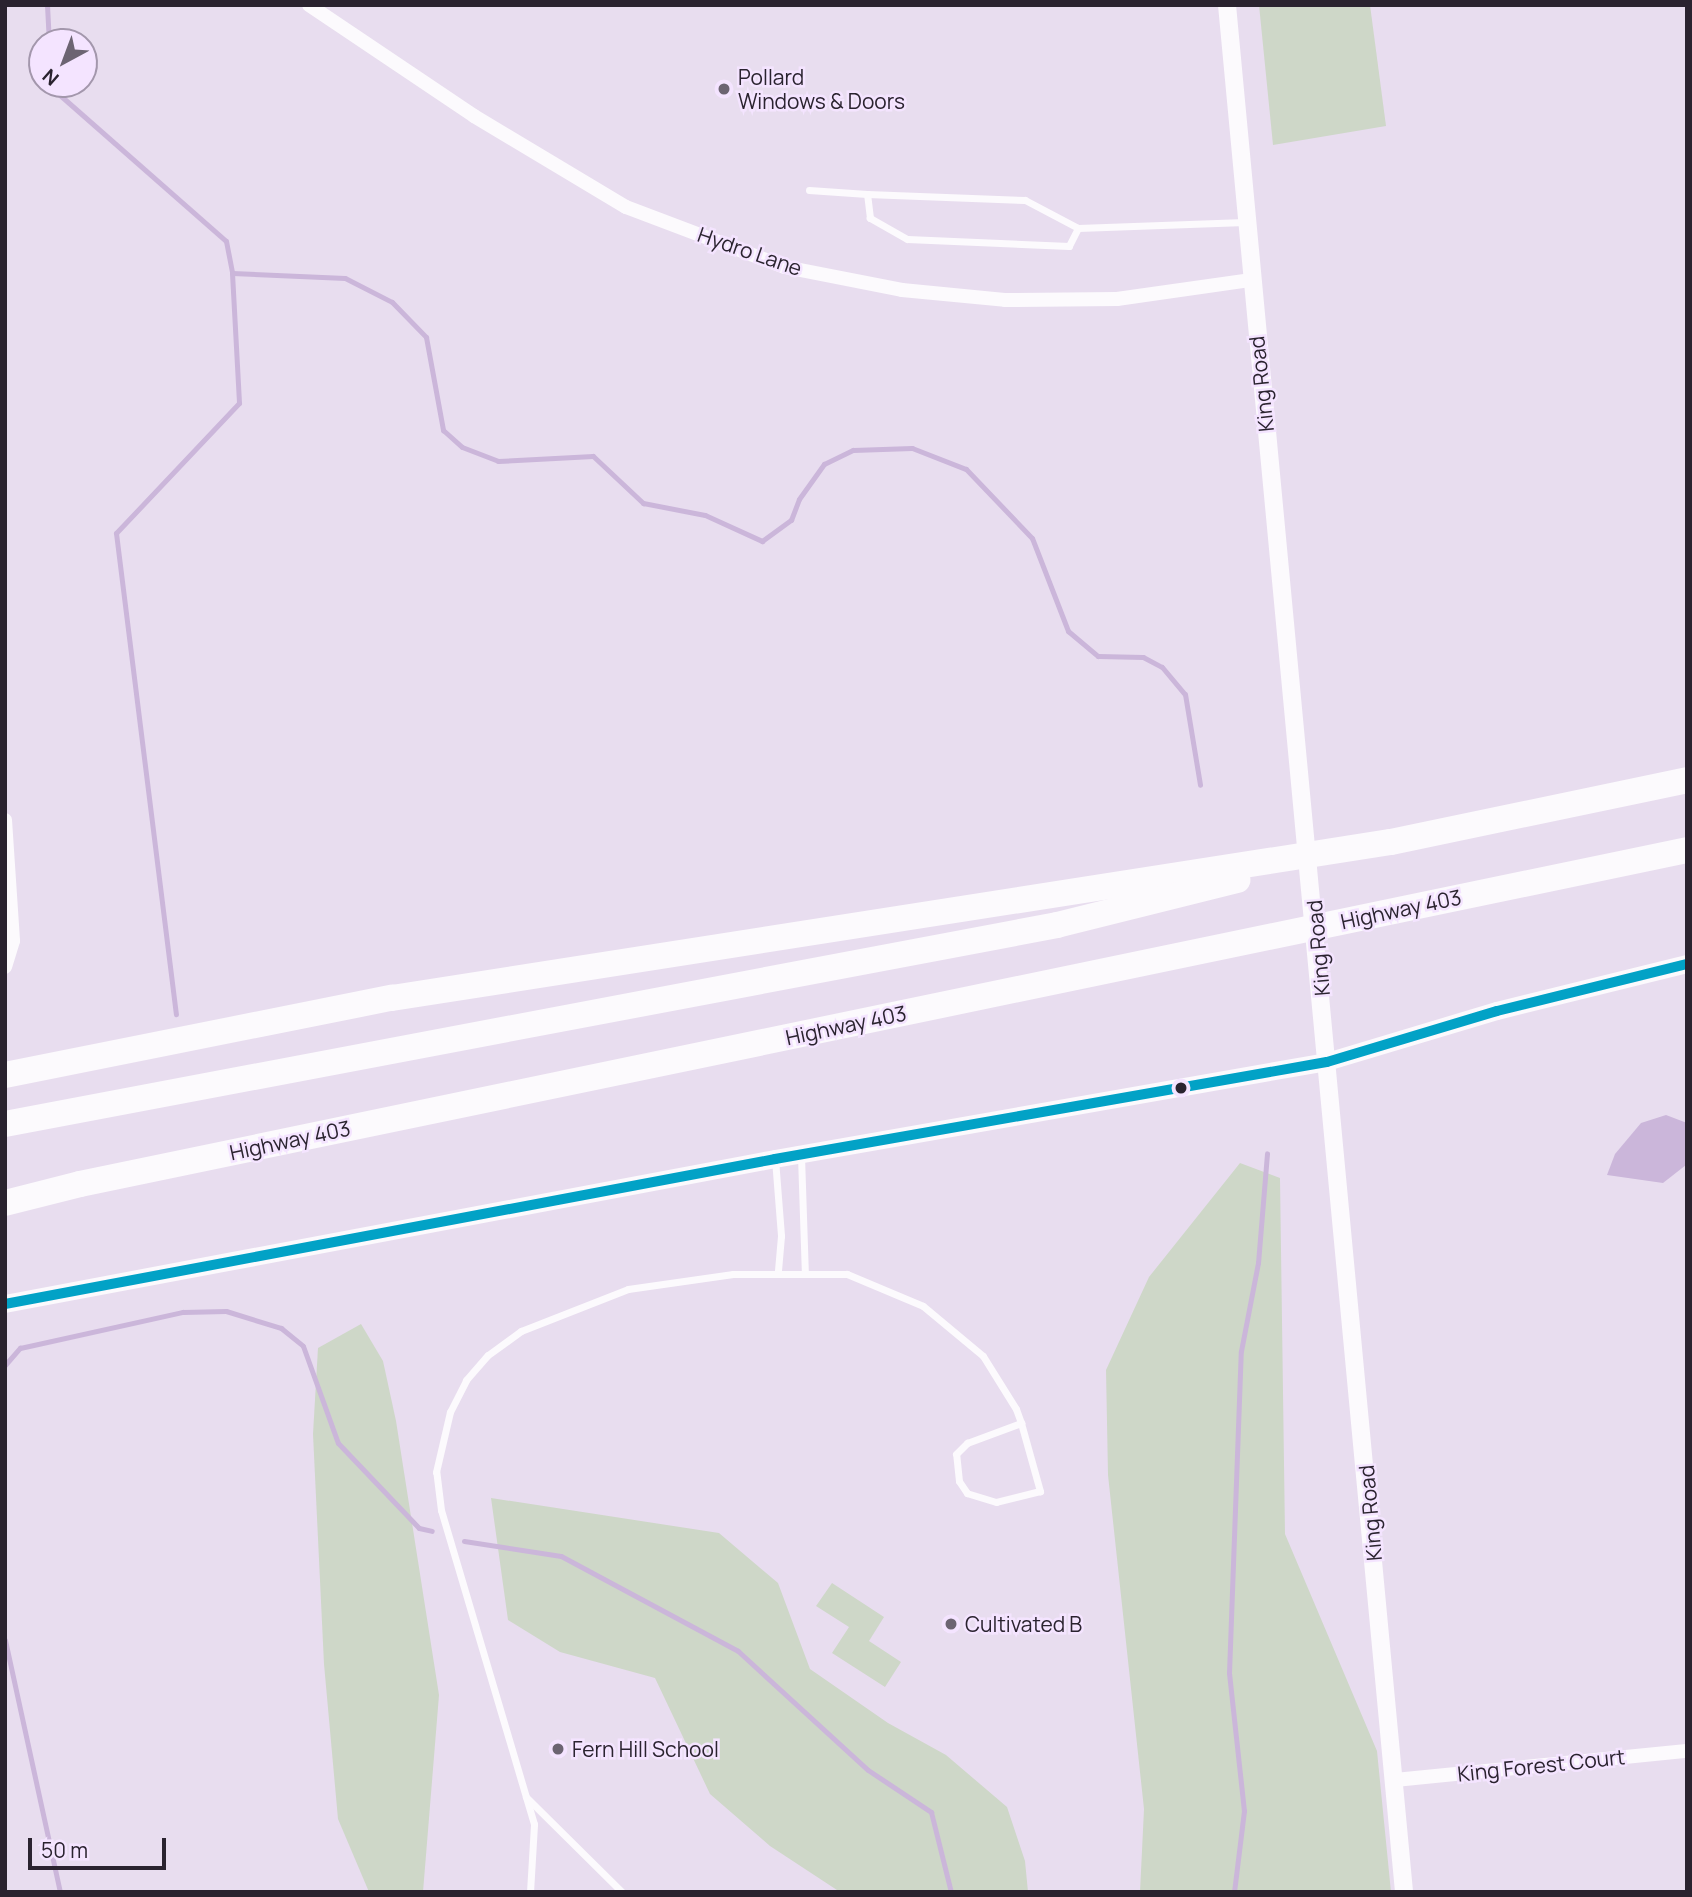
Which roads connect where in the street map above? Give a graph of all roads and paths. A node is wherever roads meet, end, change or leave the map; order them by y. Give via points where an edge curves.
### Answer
1 (309, 5) edge
2 (1227, 5) edge
3 (809, 190) dead end
4 (867, 194) junction
5 (1245, 222) junction
6 (1078, 228) junction
7 (1250, 280) junction
8 (1687, 780) edge
9 (5, 820) edge
10 (1391, 842) junction
11 (1687, 850) edge
12 (1687, 964) edge
13 (5, 967) edge
14 (1327, 1062) junction
15 (5, 1075) edge
16 (5, 1124) edge
17 (801, 1154) junction
18 (775, 1159) junction
19 (5, 1203) edge
20 (778, 1274) junction
21 (805, 1274) junction
22 (5, 1304) edge
23 (1021, 1423) junction
24 (1687, 1751) edge
25 (1395, 1780) junction
26 (526, 1796) junction
27 (530, 1892) edge
28 (622, 1892) edge
29 (1404, 1892) edge

1 - 7 street, Hydro Lane via 474,116 626,208 785,267 902,290 1005,300 1117,299
2 - 5 street, King Road
3 - 4 lane
4 - 6 lane via 1025,200
4 - 6 lane via 870,218 907,239 1069,246
5 - 6 lane
5 - 7 street, King Road
7 - 14 street, King Road
8 - 10 highway
9 - 13 street via 13,930
10 - 15 highway via 392,998
10 - 16 highway via 1057,925
11 - 19 highway, Highway 403
12 - 14 street via 1497,1011
14 - 17 street
14 - 25 street, King Road
17 - 18 street
17 - 21 lane
18 - 20 lane via 781,1236
18 - 22 street
20 - 21 lane
20 - 26 lane via 673,1280 581,1304 521,1331 488,1354 466,1380 450,1412 436,1472 440,1510
21 - 23 lane via 847,1275 923,1306 983,1356
23 - 23 lane via 967,1443 956,1454 959,1481 967,1493 996,1502 1040,1490
24 - 25 street, King Forest Court
25 - 29 street, King Road
26 - 27 lane via 534,1824
26 - 28 lane

